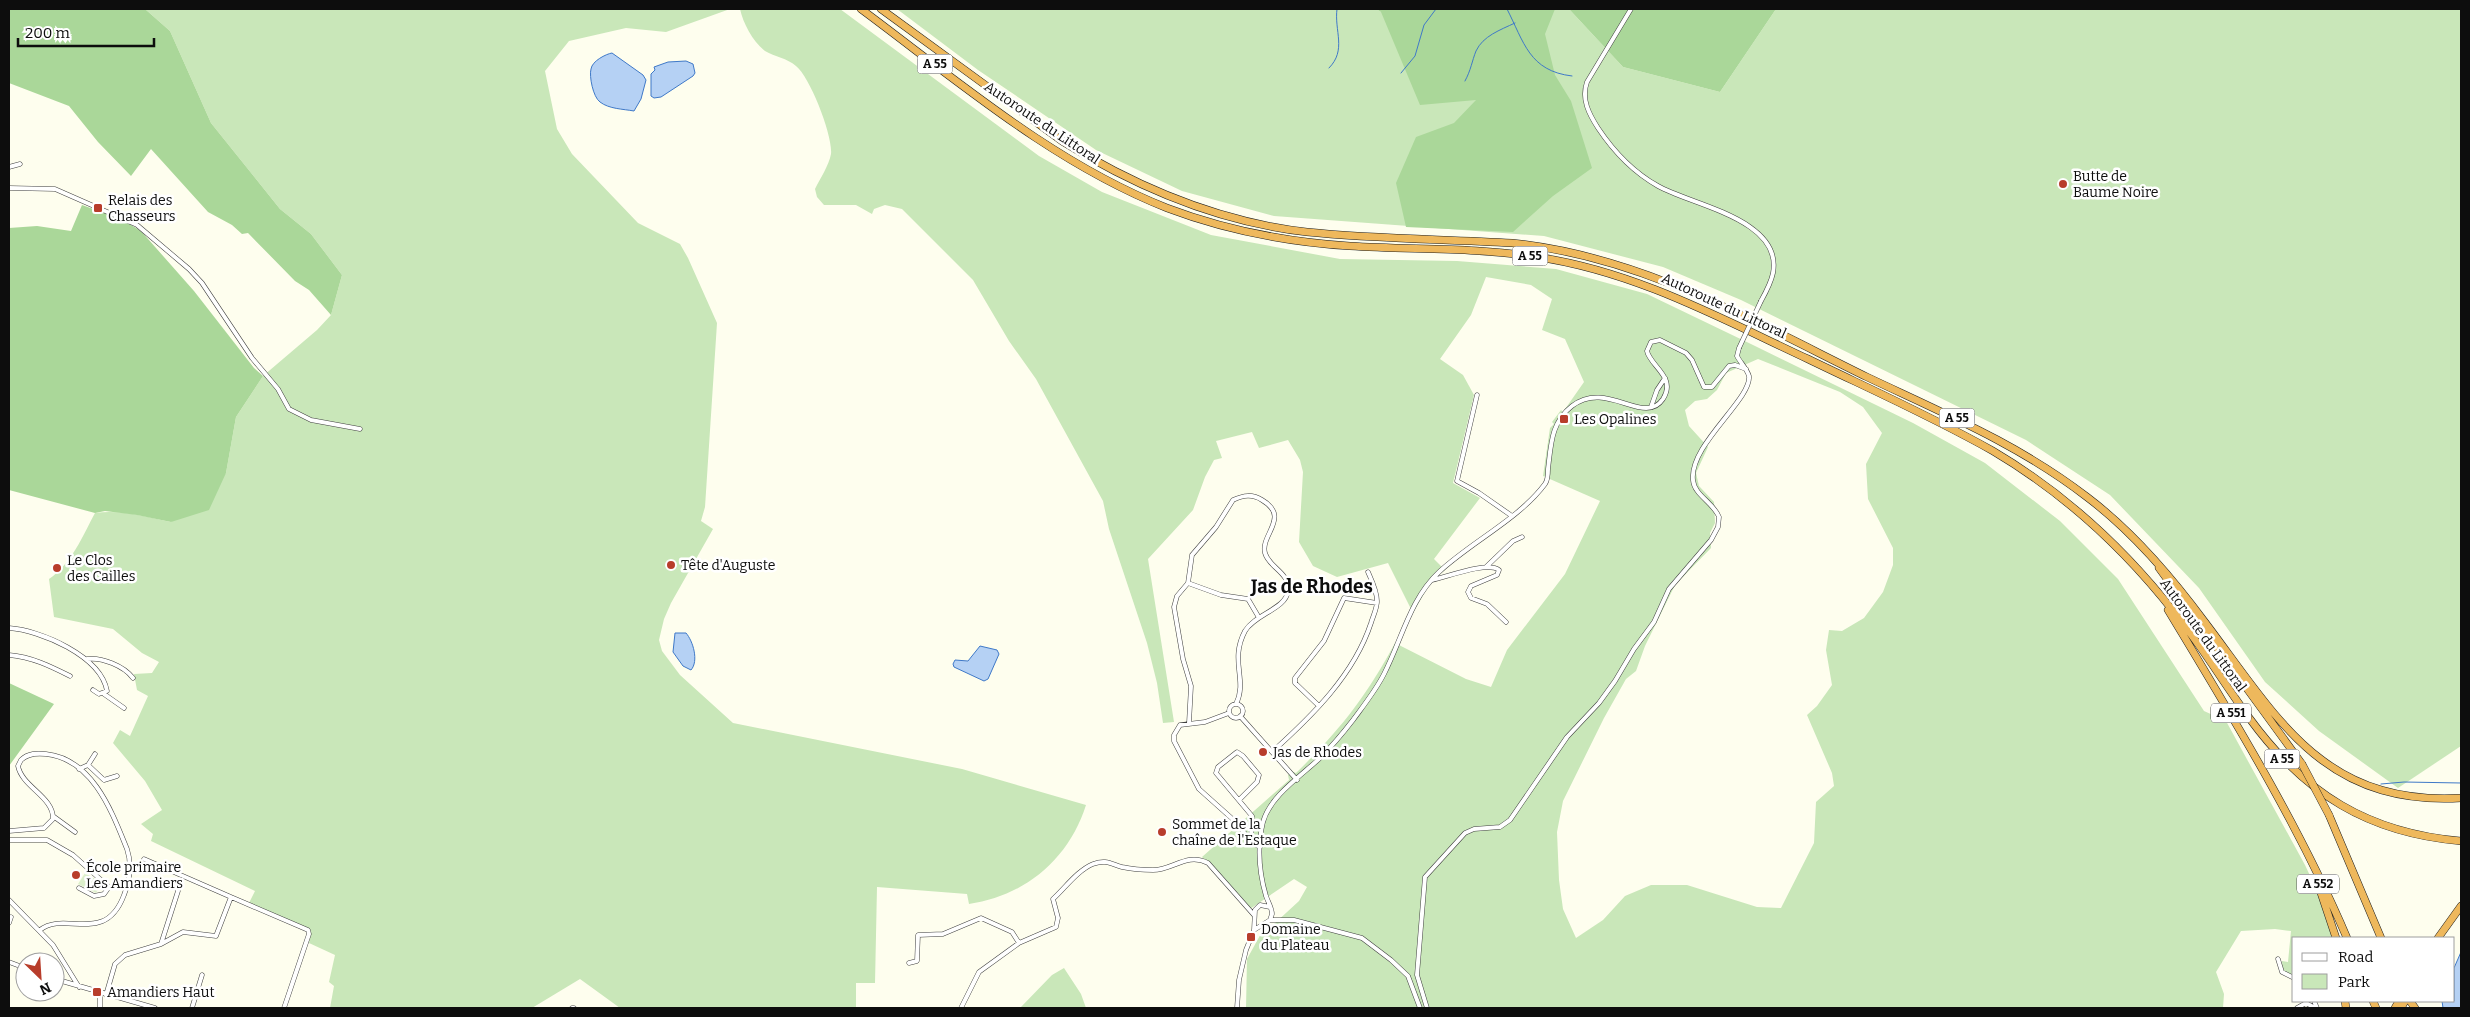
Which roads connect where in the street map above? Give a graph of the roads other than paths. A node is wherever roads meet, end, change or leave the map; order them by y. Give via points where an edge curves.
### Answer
1 (861, 9) edge
2 (881, 9) edge
3 (1631, 9) edge
4 (20, 164) dead end
5 (9, 167) edge
6 (9, 188) edge
7 (1746, 369) junction
8 (1665, 378) junction
9 (1477, 394) dead end
10 (1651, 408) junction
11 (360, 429) dead end
12 (1512, 516) junction
13 (1522, 537) dead end
14 (2156, 563) junction
15 (1486, 567) junction
16 (1368, 572) dead end
17 (1432, 580) junction
18 (1188, 583) junction
19 (2161, 597) junction
20 (1377, 603) junction
21 (1258, 616) junction
22 (1506, 622) dead end
23 (9, 628) edge
24 (9, 655) edge
25 (87, 658) junction
26 (70, 676) dead end
27 (133, 678) dead end
28 (93, 690) dead end
29 (104, 694) junction
30 (1236, 704) junction
31 (1318, 705) junction
32 (124, 708) dead end
33 (1229, 713) junction
34 (1240, 716) junction
35 (1189, 723) junction
36 (1272, 752) junction
37 (95, 754) dead end
38 (88, 765) junction
39 (79, 769) junction
40 (117, 776) dead end
41 (1297, 780) junction
42 (2461, 798) edge
43 (1239, 800) junction
44 (53, 816) junction
45 (9, 831) edge
46 (2297, 831) junction
47 (75, 832) dead end
48 (9, 840) edge
49 (2461, 841) edge
50 (1251, 842) junction
51 (1260, 847) junction
52 (144, 859) dead end
53 (163, 885) dead end
54 (79, 888) dead end
55 (1266, 896) junction
56 (231, 897) junction
57 (9, 900) edge
58 (1263, 904) junction
59 (2461, 906) edge
60 (1270, 907) junction
61 (1256, 908) junction
62 (1247, 909) junction
63 (2461, 912) edge
64 (1272, 914) junction
65 (1255, 916) junction
66 (11, 917) dead end
67 (1279, 918) junction
68 (1270, 920) junction
69 (1264, 922) junction
70 (9, 923) edge
71 (40, 930) junction
72 (1254, 930) junction
73 (2336, 937) edge
74 (2347, 937) edge
75 (2381, 937) edge
76 (2439, 937) edge
77 (2443, 937) edge
78 (1019, 943) junction
79 (161, 944) junction
80 (2278, 959) dead end
81 (909, 963) dead end
82 (71, 971) junction
83 (202, 975) dead end
84 (2292, 977) edge
85 (65, 982) edge
86 (70, 984) junction
87 (79, 987) junction
88 (100, 994) junction
89 (106, 995) junction
90 (1418, 999) junction
91 (100, 1008) edge
92 (155, 1008) edge
93 (192, 1008) edge
94 (284, 1008) edge
95 (961, 1008) edge
96 (1237, 1008) edge
97 (1420, 1008) edge
98 (1426, 1008) edge
99 (2297, 1008) edge
100 (2316, 1008) edge

1 - 19 highway, Autoroute du Littoral / A 55 via 1059,154 1168,208 1220,225 1302,242 1541,257 1611,272 1676,297 1940,423 2036,478 2112,541
2 - 14 highway, Autoroute du Littoral / A 55 via 1062,141 1128,179 1203,208 1256,223 1306,232 1545,247 1615,263 1674,284 1954,416 2034,460 2090,498
3 - 7 street, bridge via 1587,82 1584,95 1589,112 1615,151 1646,178 1683,198 1743,222 1758,234 1770,252 1774,267 1772,279 1739,348 1738,357
4 - 5 street
6 - 11 street via 55,189 137,225 202,283 252,358 278,389 288,409 311,420
7 - 8 street via 1729,366 1714,385 1707,388 1689,355 1656,340 1650,344 1648,353
7 - 98 street via 1749,376 1747,384 1734,407 1707,441 1693,473 1696,489 1718,514 1719,524 1711,540 1669,589 1654,622 1612,685 1566,737 1510,820 1500,827 1465,833 1425,877 1417,975
8 - 10 street
8 - 10 street via 1663,398
9 - 12 street via 1457,482
10 - 12 street via 1639,409 1604,397 1585,399 1571,406 1553,431 1547,481
12 - 17 street
13 - 15 street via 1513,541
14 - 42 highway, Autoroute du Littoral / A 55 via 2178,586 2272,711 2311,753 2332,768 2386,791 2424,798
14 - 75 highway, A 551, bridge via 2302,764 2329,815
15 - 17 street
15 - 22 street via 1497,568 1499,573 1471,586 1469,596 1487,604
16 - 20 street
17 - 41 street via 1413,606 1373,693 1344,731
18 - 21 street via 1220,595 1248,599
18 - 21 street via 1192,555 1216,527 1229,504 1241,496 1256,497 1273,511 1274,525 1264,545 1265,554 1284,577 1288,590 1279,605
18 - 35 street via 1177,596 1174,616 1191,686
19 - 46 highway, A 551 via 2243,732
19 - 49 highway, Autoroute du Littoral / A 55 via 2268,743 2307,783 2374,823 2408,834
20 - 31 street via 1355,660
20 - 31 street via 1344,598 1324,641 1295,678 1295,683
21 - 30 street via 1246,629 1237,652 1241,684
23 - 25 street via 24,630
24 - 26 street via 40,661
25 - 27 street via 112,664
25 - 29 street via 103,679 107,691
28 - 29 street
29 - 32 street
30 - 33 street
30 - 34 street via 1242,708
31 - 36 street
33 - 34 street via 1233,717
33 - 35 street via 1205,722
34 - 36 street
35 - 50 street via 1176,729 1173,738 1194,782 1237,823
36 - 41 street
37 - 38 street
38 - 39 street
38 - 40 street via 104,780
39 - 44 street via 56,755 31,754 20,760 19,772 50,806
39 - 71 street via 98,788 120,832 130,860 128,885 120,906 106,919 87,925 51,924
41 - 51 street via 1271,808 1264,821
43 - 43 street via 1216,773 1218,767 1237,752 1259,775 1257,782
43 - 50 street via 1252,816
44 - 45 street via 44,828
44 - 47 street
46 - 73 highway, A 552 via 2325,900
46 - 74 highway, A 551
48 - 54 street via 47,840 73,855 109,887 104,894 94,896
50 - 51 street
51 - 55 street via 1259,860
52 - 56 street
53 - 79 street via 178,891
55 - 58 street
55 - 60 street
56 - 79 street via 216,936 189,931
56 - 94 street via 308,930
57 - 71 street
58 - 60 street
58 - 61 street
59 - 76 highway
60 - 64 street
61 - 62 street
61 - 65 street
62 - 65 street
62 - 78 street via 1208,863 1186,859 1154,870 1122,867 1108,861 1086,867 1053,899 1058,918 1056,927
63 - 77 highway
64 - 67 street
64 - 68 street
65 - 69 street
65 - 72 street
66 - 70 street
67 - 68 street
67 - 90 street via 1362,938 1408,976
68 - 69 street
69 - 72 street
71 - 82 street
72 - 96 street via 1239,980
78 - 81 street via 1012,932 981,918 943,934 918,935 917,961
78 - 95 street via 979,972
79 - 89 street via 125,956 117,962
80 - 84 street via 2282,972
82 - 86 street
82 - 87 street
83 - 93 street
85 - 86 street
86 - 87 street
87 - 88 street
88 - 89 street
88 - 91 street
89 - 92 street
90 - 97 street
90 - 98 street
99 - 100 street via 2306,1003

